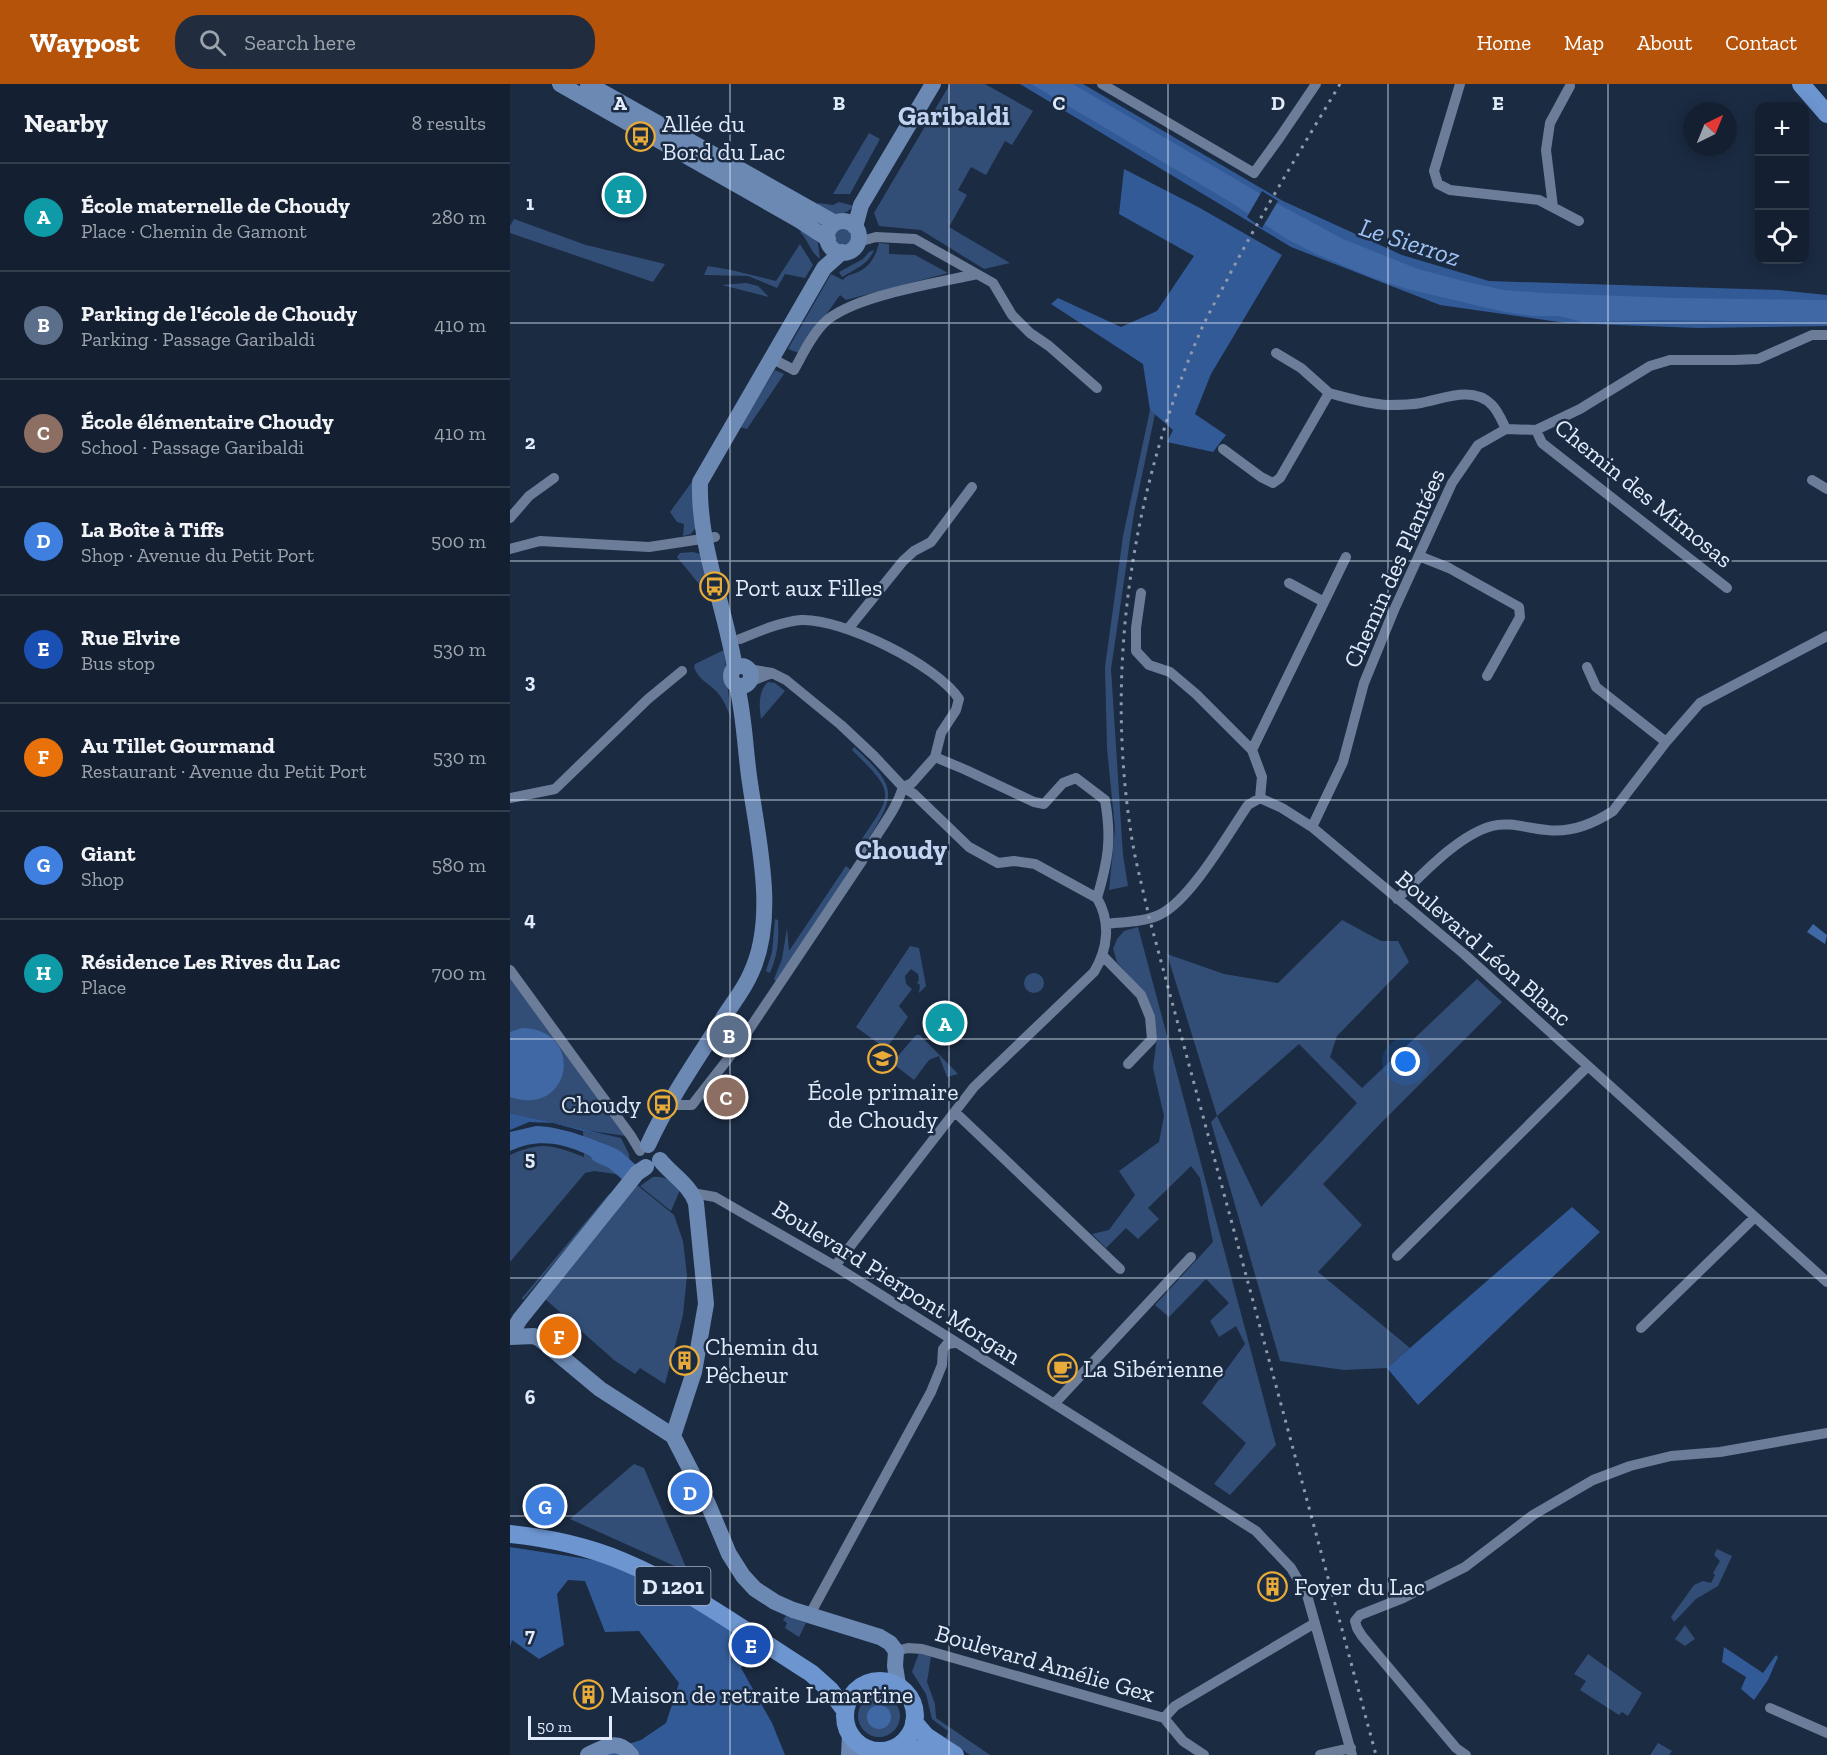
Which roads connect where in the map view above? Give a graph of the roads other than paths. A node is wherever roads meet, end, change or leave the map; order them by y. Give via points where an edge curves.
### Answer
1 (560, 84) edge
2 (588, 84) edge
3 (933, 84) edge
4 (1102, 84) edge
5 (1316, 84) edge
6 (1460, 84) edge
7 (1801, 84) edge
8 (1570, 86) dead end
9 (1827, 114) edge
10 (1553, 207) junction
11 (1579, 221) dead end
12 (850, 229) junction
13 (833, 245) junction
14 (976, 274) junction
15 (1827, 335) edge
16 (1276, 353) dead end
17 (771, 358) junction
18 (1097, 388) dead end
19 (1329, 393) junction
20 (1506, 429) junction
21 (1536, 430) junction
22 (1222, 449) dead end
23 (554, 478) dead end
24 (1812, 480) dead end
25 (972, 487) dead end
26 (1827, 489) edge
27 (510, 518) edge
28 (710, 538) junction
29 (510, 549) edge
30 (1419, 556) junction
31 (1346, 557) dead end
32 (1289, 583) dead end
33 (1727, 588) dead end
34 (1141, 592) dead end
35 (1324, 602) junction
36 (727, 606) junction
37 (848, 629) junction
38 (1827, 636) edge
39 (740, 639) junction
40 (1587, 667) dead end
41 (682, 671) dead end
42 (743, 676) junction
43 (1487, 676) dead end
44 (1666, 742) junction
45 (1252, 750) junction
46 (935, 757) junction
47 (903, 787) junction
48 (510, 798) edge
49 (1260, 798) junction
50 (1312, 827) junction
51 (1097, 898) junction
52 (1396, 899) junction
53 (1106, 924) junction
54 (1103, 956) junction
55 (510, 970) edge
56 (1128, 1064) dead end
57 (1587, 1067) junction
58 (686, 1076) junction
59 (669, 1105) junction
60 (955, 1112) junction
61 (650, 1161) junction
62 (693, 1196) junction
63 (1755, 1217) junction
64 (1397, 1256) dead end
65 (1191, 1257) dead end
66 (835, 1266) junction
67 (1120, 1269) dead end
68 (1827, 1282) edge
69 (515, 1321) edge
70 (1641, 1328) dead end
71 (510, 1336) edge
72 (955, 1342) junction
73 (1054, 1404) junction
74 (1827, 1433) edge
75 (673, 1436) junction
76 (510, 1534) edge
77 (809, 1616) junction
78 (1315, 1623) junction
79 (893, 1671) junction
80 (811, 1673) junction
81 (858, 1688) junction
82 (1770, 1708) dead end
83 (845, 1710) junction
84 (1164, 1718) junction
85 (915, 1722) junction
86 (1827, 1733) edge
87 (894, 1748) junction
88 (855, 1749) edge
89 (1351, 1752) edge
90 (588, 1755) edge
91 (631, 1755) edge
92 (929, 1755) edge
93 (955, 1755) edge
94 (1204, 1755) edge
95 (1320, 1755) edge
96 (1466, 1755) edge

1 - 13 main road via 799,220
2 - 12 main road
3 - 12 main road
4 - 5 street via 1254,173
6 - 10 street via 1434,171 1438,184 1450,190 1539,200
7 - 9 main road
8 - 10 street via 1550,123 1546,150
10 - 11 street
12 - 13 main road via 829,230
12 - 13 main road via 852,250
12 - 14 street via 876,237 915,239
13 - 17 main road via 824,268
14 - 17 street via 869,299 843,310 825,323 794,370
14 - 18 street via 993,283 1012,315 1030,333
15 - 21 street via 1812,335 1758,358 1670,360 1650,366 1580,409
16 - 19 street via 1301,368
17 - 28 main road via 700,482 700,504
19 - 20 street via 1389,405 1471,395 1486,399
19 - 22 street via 1280,478 1273,483
20 - 21 street
20 - 30 street, Chemin des Plantées via 1478,445 1452,483
21 - 33 street, Chemin des Mimosas via 1542,443
23 - 27 street via 529,496
24 - 26 street
25 - 37 street via 931,542 903,561
28 - 29 street via 649,547 540,541
28 - 36 main road
30 - 43 street via 1519,607 1520,617
30 - 50 street, Chemin des Plantées via 1364,683 1343,762
31 - 35 street
32 - 35 street
34 - 45 street via 1136,651 1149,665 1170,672 1196,694
35 - 45 street
36 - 39 main road
36 - 42 main road
37 - 39 street via 803,620 775,625
37 - 46 street via 903,654 945,683 959,699 941,734
38 - 44 street via 1700,703
39 - 42 main road
40 - 44 street via 1596,687
41 - 48 street via 555,789
42 - 47 street via 770,674 786,680 841,725
42 - 58 main road via 742,707 765,894 764,924 751,974
44 - 52 street via 1613,811 1602,818 1562,830 1490,826 1450,850
45 - 49 street via 1262,777
46 - 47 street via 912,783
46 - 51 street via 1034,802 1044,804 1063,783 1076,778 1105,800 1110,827 1108,855
47 - 51 street via 969,847 998,863 1035,864
47 - 59 street via 862,861 738,1046 692,1105
49 - 50 street, Boulevard Léon Blanc
49 - 53 street via 1248,805 1174,905 1160,914
50 - 52 street, Boulevard Léon Blanc
51 - 53 street
52 - 57 street, Boulevard Léon Blanc via 1464,954
53 - 54 street
54 - 56 street via 1141,996 1150,1017 1152,1040
54 - 60 street via 1094,972 974,1087
55 - 61 street
57 - 63 street, Boulevard Léon Blanc
57 - 64 street
58 - 59 main road
58 - 61 main road via 659,1121
59 - 61 main road via 657,1131
60 - 66 street
60 - 67 street
61 - 62 main road
61 - 69 main road
62 - 66 street, Boulevard Pierpont Morgan via 715,1197
62 - 75 main road via 706,1304 694,1372
63 - 68 street, Boulevard Léon Blanc
63 - 70 street
65 - 73 street
66 - 72 street, Boulevard Pierpont Morgan
69 - 71 main road
71 - 75 main road via 540,1339 600,1389
72 - 73 street, Boulevard Pierpont Morgan
72 - 77 street via 943,1349 942,1365 931,1392
73 - 78 street, Boulevard Pierpont Morgan via 1256,1531 1291,1568 1307,1595
74 - 96 street via 1720,1452 1671,1456 1593,1480 1533,1515 1465,1567 1360,1615 1355,1621 1362,1636
75 - 77 main road via 743,1576 775,1602
76 - 80 main road, D 1201 via 578,1546 640,1569
77 - 79 main road via 890,1643
78 - 84 street via 1175,1706
78 - 89 street, Boulevard Pierpont Morgan
79 - 81 main road
79 - 84 street, Boulevard Amélie Gex via 908,1648 922,1649
79 - 85 main road via 912,1701
80 - 81 main road, D 1201
80 - 83 main road, D 1201
81 - 83 main road
82 - 86 street
83 - 88 main road
84 - 94 street, Boulevard Amélie Gex via 1183,1741
85 - 87 main road via 908,1738
85 - 93 main road via 926,1736
87 - 88 main road
87 - 92 main road via 908,1746
89 - 95 street
90 - 91 main road via 614,1744

